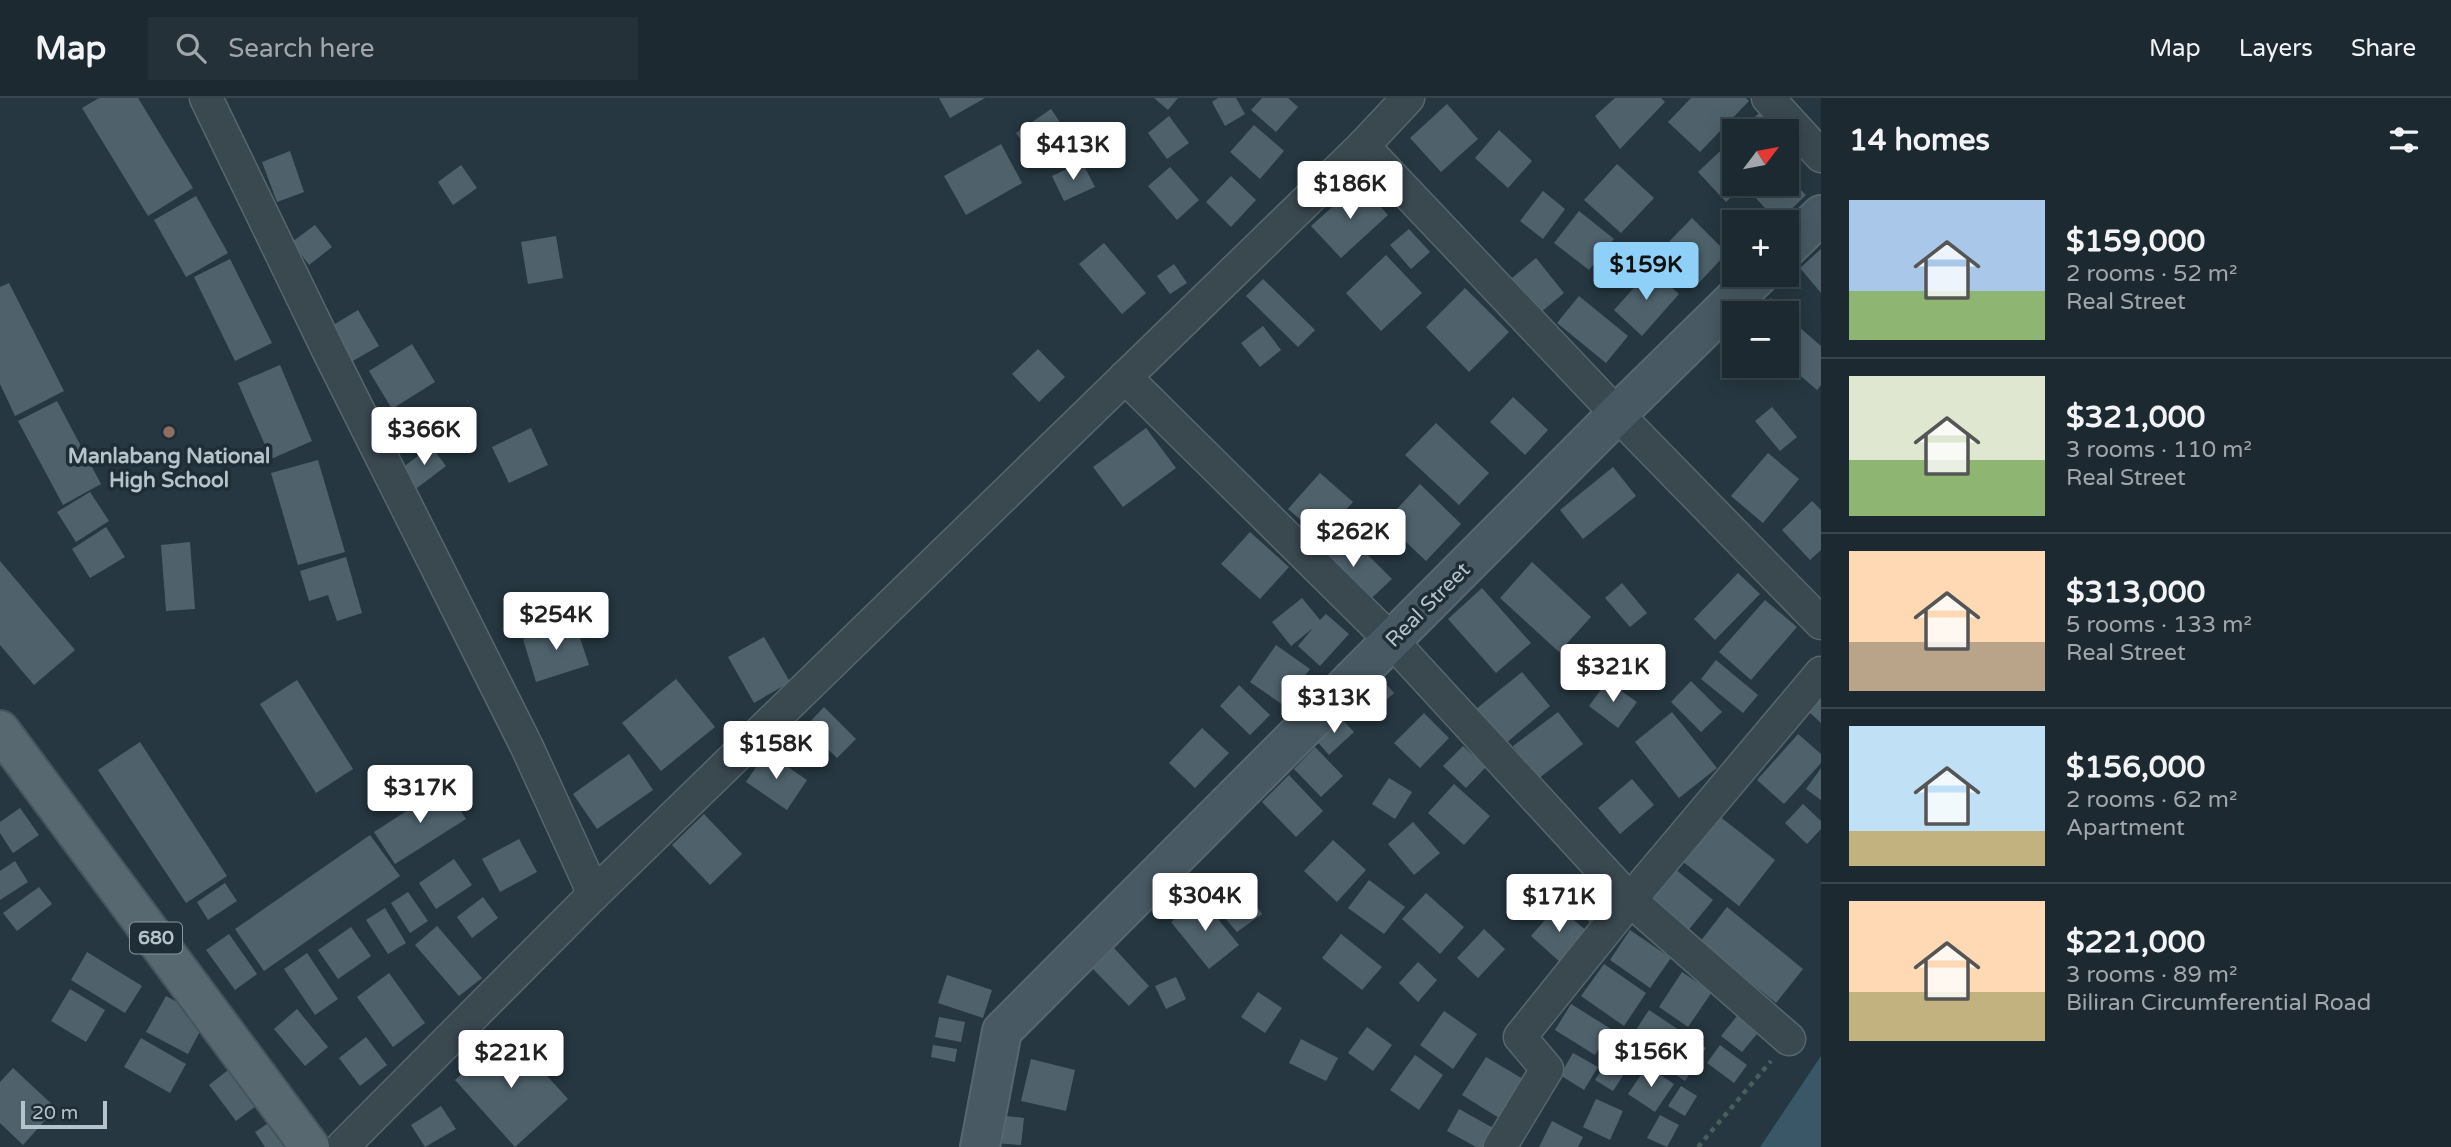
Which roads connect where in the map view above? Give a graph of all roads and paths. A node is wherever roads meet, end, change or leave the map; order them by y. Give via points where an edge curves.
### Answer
1 (206, 98) edge
2 (1408, 98) edge
3 (1768, 98) edge
4 (1363, 146) junction
5 (1821, 156) edge
6 (1821, 215) edge
7 (1799, 236) edge
8 (1747, 287) edge
9 (1125, 377) junction
10 (1617, 414) junction
11 (1821, 623) edge
12 (1392, 641) junction
13 (1821, 673) edge
14 (0, 730) edge
15 (594, 894) junction
16 (1630, 900) junction
17 (1789, 1039) joint
18 (310, 1147) edge
19 (342, 1147) edge
20 (979, 1147) edge
21 (1500, 1147) edge
22 (1698, 1147) edge

1 - 15 street via 527,747
2 - 4 street
3 - 5 street
4 - 9 street
4 - 10 street
6 - 7 street
8 - 10 street, Real Street
9 - 12 street
9 - 15 street
10 - 11 street
10 - 12 street, Real Street
12 - 16 street
12 - 20 street, Real Street via 1002,1031
13 - 16 street
14 - 18 main road, 680
15 - 19 street
16 - 17 street
16 - 21 street via 1520,1037 1547,1069
17 - 22 path

